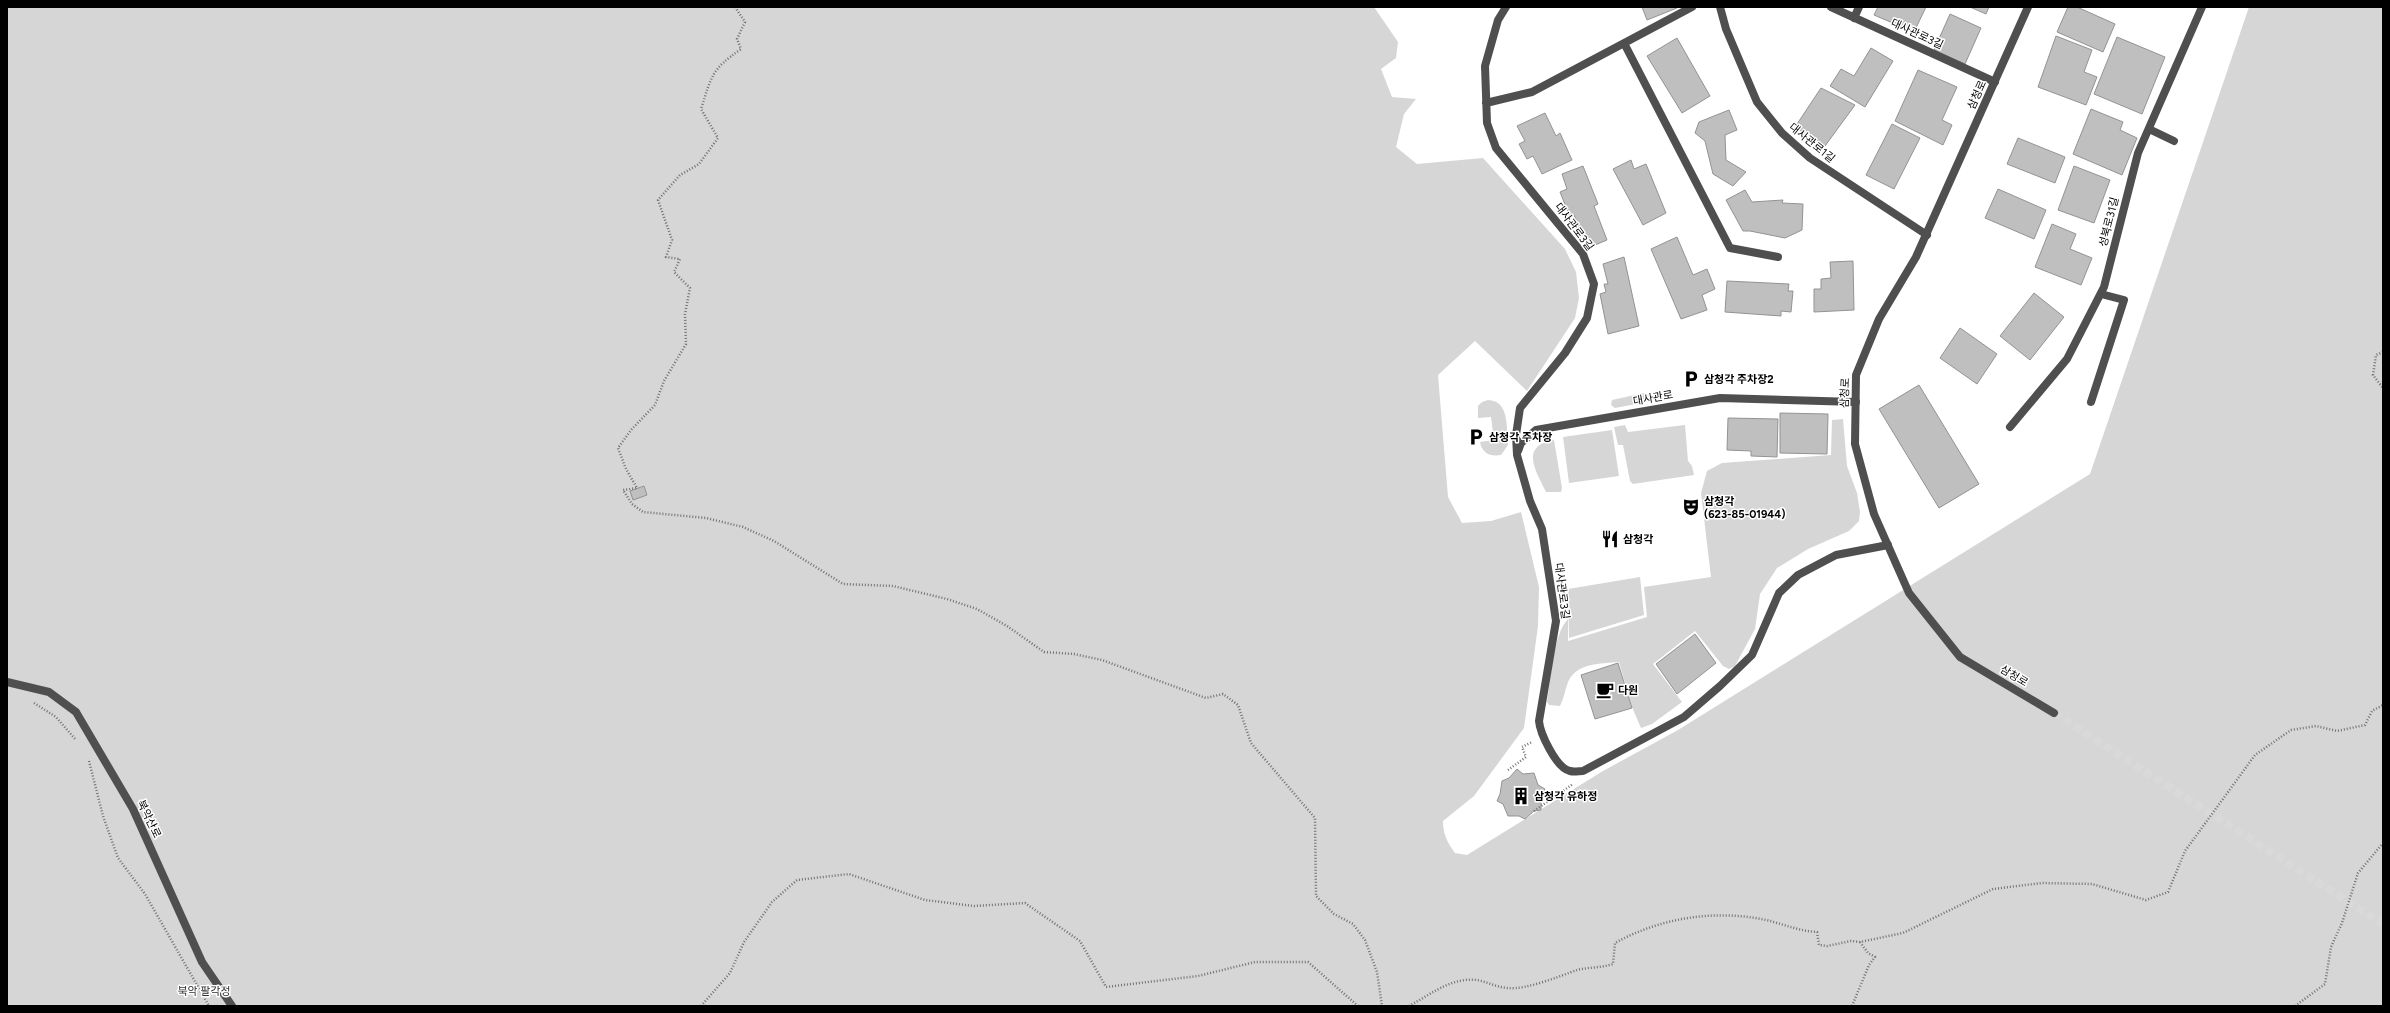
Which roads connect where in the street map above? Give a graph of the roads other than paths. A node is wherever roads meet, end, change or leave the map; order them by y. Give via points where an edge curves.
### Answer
1 (1506, 7) edge
2 (1692, 7) edge
3 (1720, 7) edge
4 (1831, 7) edge
5 (1859, 7) edge
6 (2028, 7) edge
7 (2202, 7) edge
8 (1854, 18) junction
9 (1625, 45) junction
10 (1995, 82) junction
11 (1486, 103) junction
12 (2149, 129) junction
13 (2174, 141) dead end
14 (1927, 235) junction
15 (1778, 258) dead end
16 (2101, 294) junction
17 (1856, 402) junction
18 (2091, 402) dead end
19 (2010, 428) dead end
20 (1517, 456) junction
21 (1888, 544) junction
22 (7, 682) edge
23 (2054, 713) tunnel mouth
24 (228, 1005) edge

1 - 11 street, 대사관로3길 via 1498,20 1485,66
2 - 9 street
3 - 14 street, 대사관로1길 via 1726,29 1757,102 1782,133 1810,158
4 - 8 street, 대사관로3길
5 - 8 street
6 - 10 street, 삼청로
7 - 12 street, 성북로31길
8 - 10 street, 대사관로3길
9 - 11 street via 1532,92
9 - 15 street via 1730,248
10 - 14 street, 삼청로
11 - 20 street, 대사관로3길 via 1487,124 1496,148 1583,254 1594,284 1587,318 1566,353 1520,408 1516,435
12 - 13 street
12 - 16 street, 성북로31길 via 2138,153
14 - 17 street, 삼청로 via 1878,320 1856,375
16 - 18 street via 2124,300
16 - 19 street, 성북로31길 via 2068,358
17 - 20 street, 대사관로 via 1720,398 1536,430 1522,443
17 - 21 street, 삼청로 via 1855,444 1874,514
20 - 21 street, 대사관로3길 via 1530,501 1542,529 1556,621 1539,721 1543,736 1558,763 1568,771 1583,771 1684,716 1720,686 1752,655 1779,593 1798,575 1836,554
21 - 23 street, 삼청로 via 1909,593 1960,657
22 - 24 street, 북악산로 via 49,692 76,712 133,809 202,962

